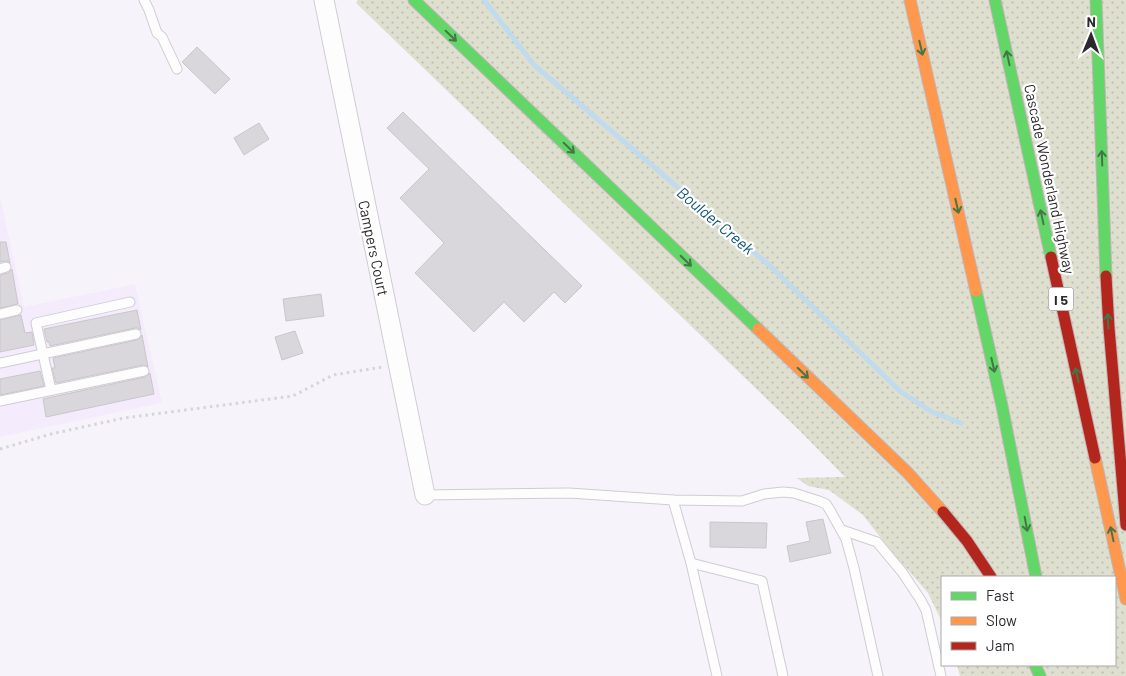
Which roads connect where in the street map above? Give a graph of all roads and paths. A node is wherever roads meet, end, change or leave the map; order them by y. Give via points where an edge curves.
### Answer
1 (144, 0) edge
2 (324, 0) edge
3 (910, 0) edge
4 (995, 0) edge
5 (1096, 0) edge
6 (414, 1) edge
7 (177, 70) dead end
8 (130, 302) dead end
9 (17, 310) dead end
10 (0, 314) edge
11 (136, 334) dead end
12 (43, 354) junction
13 (0, 363) edge
14 (398, 365) junction
15 (144, 370) dead end
16 (51, 390) junction
17 (0, 401) edge
18 (0, 449) edge
19 (425, 495) joint
20 (672, 500) junction
21 (1126, 525) edge
22 (842, 530) junction
23 (691, 563) junction
24 (990, 576) edge
25 (1036, 576) edge
26 (1126, 599) edge
27 (717, 676) edge
28 (783, 676) edge
29 (878, 676) edge
30 (941, 676) edge

1 - 7 lane via 157,34 162,37
2 - 14 street, Campers Court
3 -> 25 highway via 1002,406
26 -> 4 highway, Cascade Wonderland Highway / I 5
21 -> 5 highway via 1106,285
6 -> 24 highway via 908,473 967,541
8 - 12 lane via 36,322
9 - 10 lane
11 - 12 lane
12 - 13 lane
12 - 16 lane
14 - 18 path via 333,376 294,396 124,418
14 - 19 street, Campers Court
15 - 16 lane
16 - 17 lane
19 - 20 lane via 569,493
20 - 22 lane via 742,501 764,494 794,493 826,504
20 - 23 lane
22 - 29 lane via 854,568
22 - 30 lane via 877,542 907,579 926,610
23 - 27 lane
23 - 28 lane via 762,581

